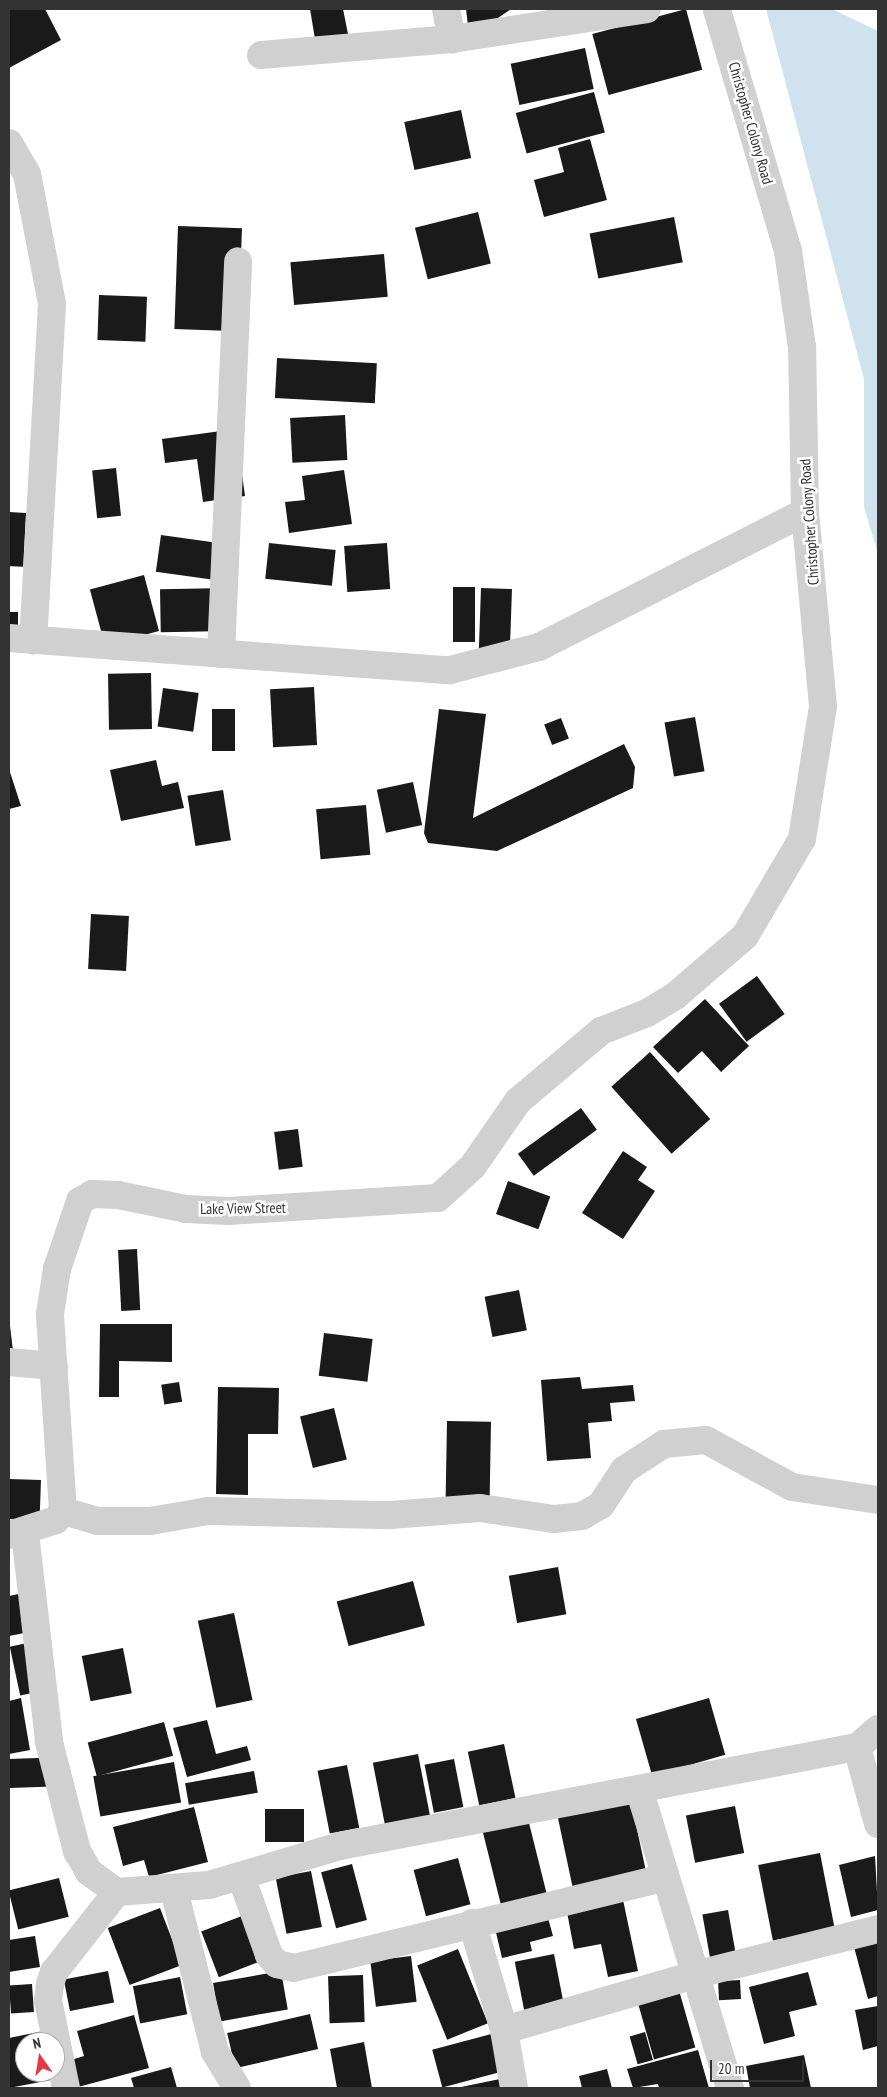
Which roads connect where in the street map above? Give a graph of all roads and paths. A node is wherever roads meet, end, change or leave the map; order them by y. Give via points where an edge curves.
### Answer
1 (446, 9) edge
2 (647, 9) edge
3 (716, 9) edge
4 (452, 38) junction
5 (261, 55) dead end
6 (9, 143) edge
7 (238, 261) dead end
8 (805, 512) junction
9 (21, 639) edge
10 (221, 654) junction
11 (675, 996) joint
12 (9, 1362) edge
13 (54, 1366) junction
14 (878, 1500) edge
15 (63, 1510) junction
16 (17, 1534) edge
17 (878, 1729) edge
18 (857, 1746) junction
19 (640, 1792) junction
20 (878, 1824) edge
21 (241, 1876) junction
22 (664, 1878) junction
23 (174, 1890) junction
24 (117, 1892) junction
25 (472, 1923) junction
26 (878, 1930) edge
27 (698, 1974) junction
28 (504, 2030) junction
29 (66, 2088) edge
30 (236, 2088) edge
31 (514, 2088) edge
32 (730, 2088) edge

1 - 4 street
2 - 4 street
3 - 8 street, Christopher Colony Road via 788,250 802,347
4 - 5 street
6 - 9 street via 27,174 52,304
7 - 10 street
8 - 10 street via 539,647 496,662 450,670
8 - 11 street, Christopher Colony Road via 823,706 802,839 745,936
9 - 10 street
11 - 13 street, Lake View Street via 647,1014 600,1031 518,1101 474,1166 438,1198 229,1211 186,1209 118,1195 92,1194 80,1201 57,1269 50,1314
12 - 13 street
13 - 15 street, Lake View Street
14 - 15 street via 792,1487 706,1440 664,1444 624,1470 601,1505 582,1516 554,1519 480,1508 391,1514 208,1510 150,1521 97,1521
15 - 16 street via 56,1520
16 - 24 street via 49,1742 77,1851 89,1872
17 - 18 street
18 - 19 street
18 - 20 street
19 - 21 street via 340,1846
19 - 22 street
21 - 23 street
21 - 25 street via 269,1954 277,1964 294,1968
22 - 25 street
22 - 27 street
23 - 24 street
23 - 30 street via 216,2052
24 - 29 street via 54,1972 50,1984 48,2000
25 - 28 street
26 - 27 street
27 - 28 street
27 - 32 street
28 - 31 street

